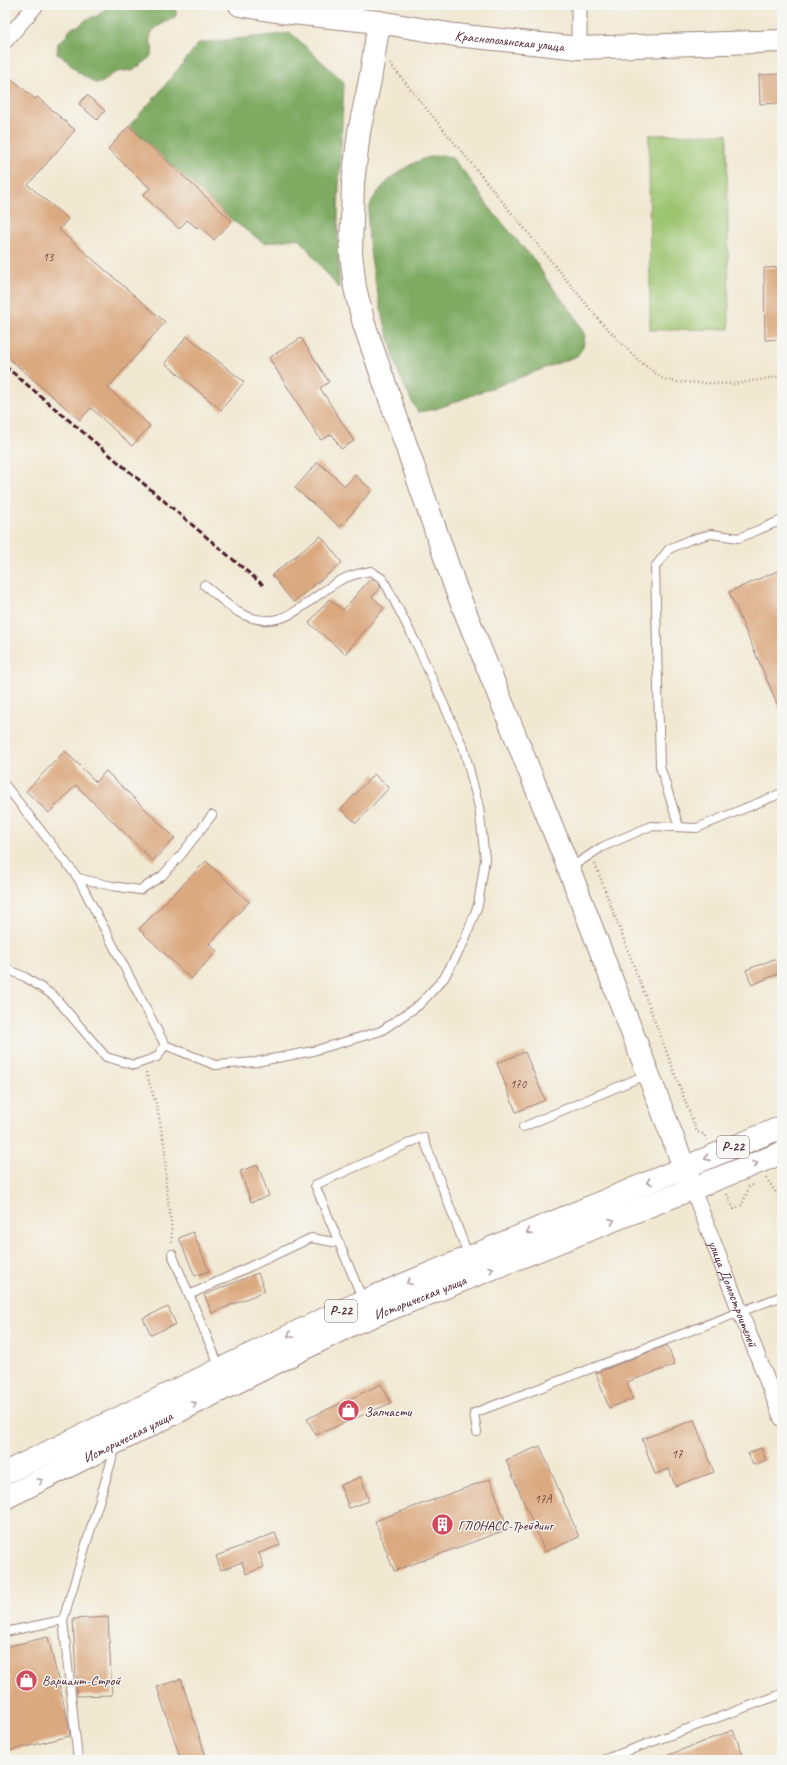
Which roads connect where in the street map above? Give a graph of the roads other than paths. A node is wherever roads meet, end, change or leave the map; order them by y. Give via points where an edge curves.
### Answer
1 (36, 5) edge
2 (240, 5) edge
3 (579, 5) edge
4 (379, 22) junction
5 (5, 41) edge
6 (782, 41) edge
7 (579, 48) junction
8 (782, 520) edge
9 (204, 585) dead end
10 (5, 785) edge
11 (782, 793) edge
12 (212, 815) dead end
13 (679, 827) junction
14 (570, 869) junction
15 (78, 878) junction
16 (5, 968) edge
17 (165, 1045) junction
18 (648, 1074) junction
19 (523, 1126) dead end
20 (782, 1127) edge
21 (782, 1153) edge
22 (684, 1167) junction
23 (693, 1190) junction
24 (339, 1243) junction
25 (172, 1254) road end
26 (469, 1257) junction
27 (189, 1295) junction
28 (782, 1296) edge
29 (364, 1301) junction
30 (740, 1312) junction
31 (221, 1369) junction
32 (782, 1419) edge
33 (477, 1432) dead end
34 (118, 1442) junction
35 (5, 1473) edge
36 (5, 1498) edge
37 (63, 1620) junction
38 (5, 1632) edge
39 (782, 1694) edge
40 (78, 1760) edge
41 (603, 1760) edge

1 - 5 street
2 - 4 main road, Краснополянская улица
3 - 7 street
4 - 7 main road, Краснополянская улица via 455,35
4 - 14 main road, улица Домостроителей via 359,132 353,183 351,253 355,288 364,324 456,589
6 - 7 main road, Краснополянская улица
8 - 13 lane via 739,538 711,534 689,540 669,549 655,567 660,766
9 - 17 lane via 237,611 257,620 272,621 286,617 339,581 357,574 370,571 383,579 416,643 464,750 479,806 485,859 478,905 464,942 444,978 419,1005 381,1031 313,1051 256,1062 215,1065
10 - 15 lane
11 - 13 lane via 697,828
12 - 15 lane via 182,855 162,876 140,890
13 - 14 lane via 651,826 602,847
14 - 18 main road, улица Домостроителей
15 - 17 lane
16 - 17 lane via 25,977 54,996 106,1057 134,1065 157,1057
18 - 19 lane
18 - 22 main road, улица Домостроителей
20 -> 22 main road, Историческая улица / Р-22
23 -> 21 main road, Историческая улица / Р-22
22 - 23 main road, улица Домостроителей
22 -> 26 main road, Историческая улица / Р-22
23 - 30 street, улица Домостроителей
34 -> 23 main road, Историческая улица / Р-22 via 355,1323
24 - 26 lane via 315,1185 423,1137
24 - 27 lane via 311,1238
24 - 29 lane
25 - 27 lane
26 -> 29 main road, Историческая улица / Р-22
27 - 31 lane
28 - 30 lane
29 -> 31 main road, Историческая улица / Р-22
30 - 32 street, улица Домостроителей
30 - 33 lane via 474,1413
31 - 35 main road, Историческая улица / Р-22
36 -> 34 main road, Историческая улица / Р-22
34 - 37 lane
37 - 38 lane
37 - 40 lane
39 - 41 lane

